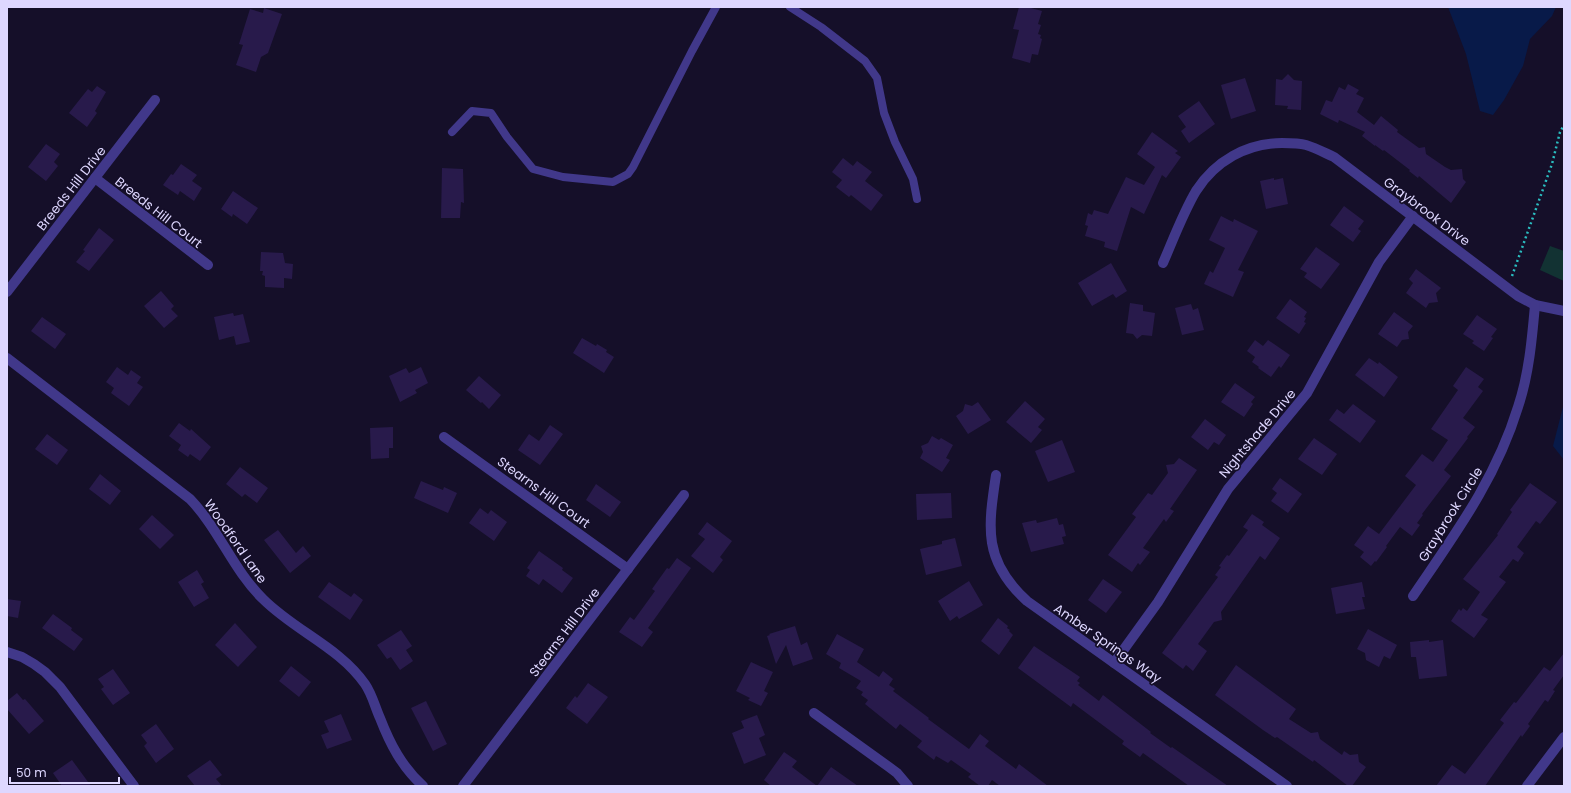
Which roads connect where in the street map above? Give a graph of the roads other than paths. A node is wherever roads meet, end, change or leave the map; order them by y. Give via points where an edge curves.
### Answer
1 (716, 7) edge
2 (790, 7) edge
3 (155, 100) dead end
4 (452, 132) dead end
5 (95, 178) junction
6 (917, 199) dead end
7 (1412, 216) junction
8 (1162, 263) dead end
9 (208, 266) dead end
10 (7, 292) edge
11 (1535, 305) junction
12 (1564, 311) edge
13 (7, 358) edge
14 (444, 437) dead end
15 (996, 475) dead end
16 (684, 495) dead end
17 (628, 569) junction
18 (1413, 596) dead end
19 (7, 652) edge
20 (1114, 663) junction
21 (814, 713) dead end
22 (1564, 737) edge
23 (134, 786) edge
24 (423, 786) edge
25 (463, 786) edge
26 (908, 786) edge
27 (1286, 786) edge
28 (1527, 786) edge

1 - 4 lane via 633,166 628,174 613,182 563,177 533,169 491,113 472,112
2 - 6 lane via 865,61 877,78 884,113 913,179
3 - 5 street, Breeds Hill Drive
5 - 9 street, Breeds Hill Court
5 - 10 street, Breeds Hill Drive
7 - 8 street, Graybrook Drive via 1328,153 1299,144 1270,143 1232,156 1208,175 1194,196
7 - 11 street, Graybrook Drive via 1518,296
7 - 20 street, Nightshade Drive via 1379,262 1307,393 1224,494 1161,597
11 - 12 street, Graybrook Drive
11 - 18 street, Graybrook Circle via 1525,381 1505,445 1480,496
13 - 24 street, Woodford Lane via 201,510 243,575 262,599 351,667 366,686 396,754
14 - 17 street, Stearns Hill Court
15 - 20 street, Amber Springs Way via 990,533 999,566 1005,576 1027,601
16 - 17 street, Stearns Hill Drive
17 - 25 street, Stearns Hill Drive
19 - 23 street via 34,664 55,682
20 - 27 street, Amber Springs Way
21 - 26 street via 897,773
22 - 28 street

